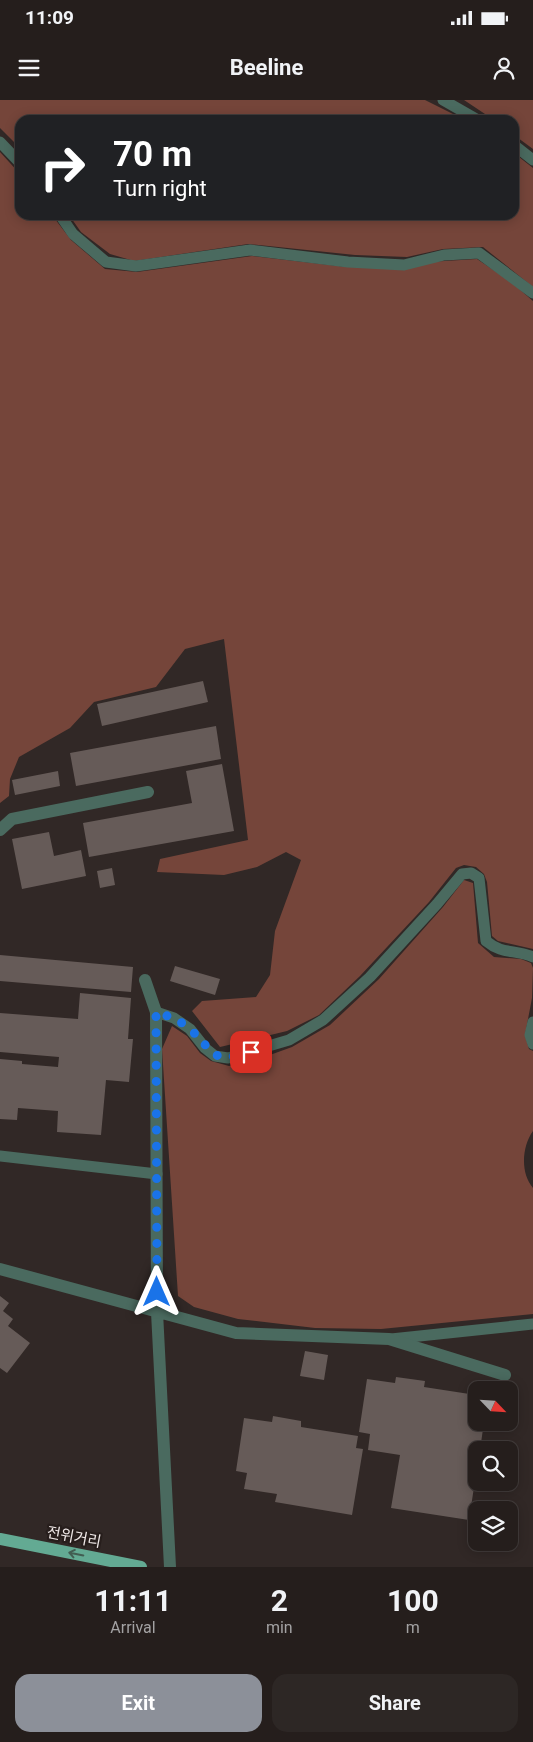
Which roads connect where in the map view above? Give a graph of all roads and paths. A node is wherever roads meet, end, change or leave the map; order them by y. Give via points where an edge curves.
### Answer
1 (443, 100) edge
2 (469, 115) edge
3 (0, 142) edge
4 (519, 149) edge
5 (15, 158) edge
6 (533, 160) edge
7 (63, 220) edge
8 (533, 293) edge
9 (148, 792) dead end
10 (0, 830) edge
11 (533, 957) edge
12 (145, 980) dead end
13 (156, 1012) junction
14 (533, 1022) edge
15 (533, 1044) edge
16 (0, 1156) edge
17 (156, 1174) junction
18 (0, 1270) edge
19 (157, 1312) junction
20 (533, 1324) edge
21 (389, 1339) junction
22 (505, 1375) dead end
23 (0, 1539) edge
24 (141, 1567) edge
25 (170, 1567) edge

1 - 2 lane
3 - 5 lane
4 - 6 lane
7 - 8 lane via 73,234 106,262 136,266 250,250 348,262 404,264 444,254 479,253
9 - 10 street via 12,819
11 - 13 lane via 497,950 486,941 479,878 471,873 462,874 370,977 323,1020 289,1040 228,1058 216,1056 190,1029 174,1018
12 - 13 street
13 - 17 street
14 - 15 lane via 530,1035
16 - 17 lane
17 - 19 street
18 - 19 street
19 - 21 street via 236,1332
19 - 25 street
20 - 21 lane
21 - 22 street
24 -> 23 main road, 전위거리

